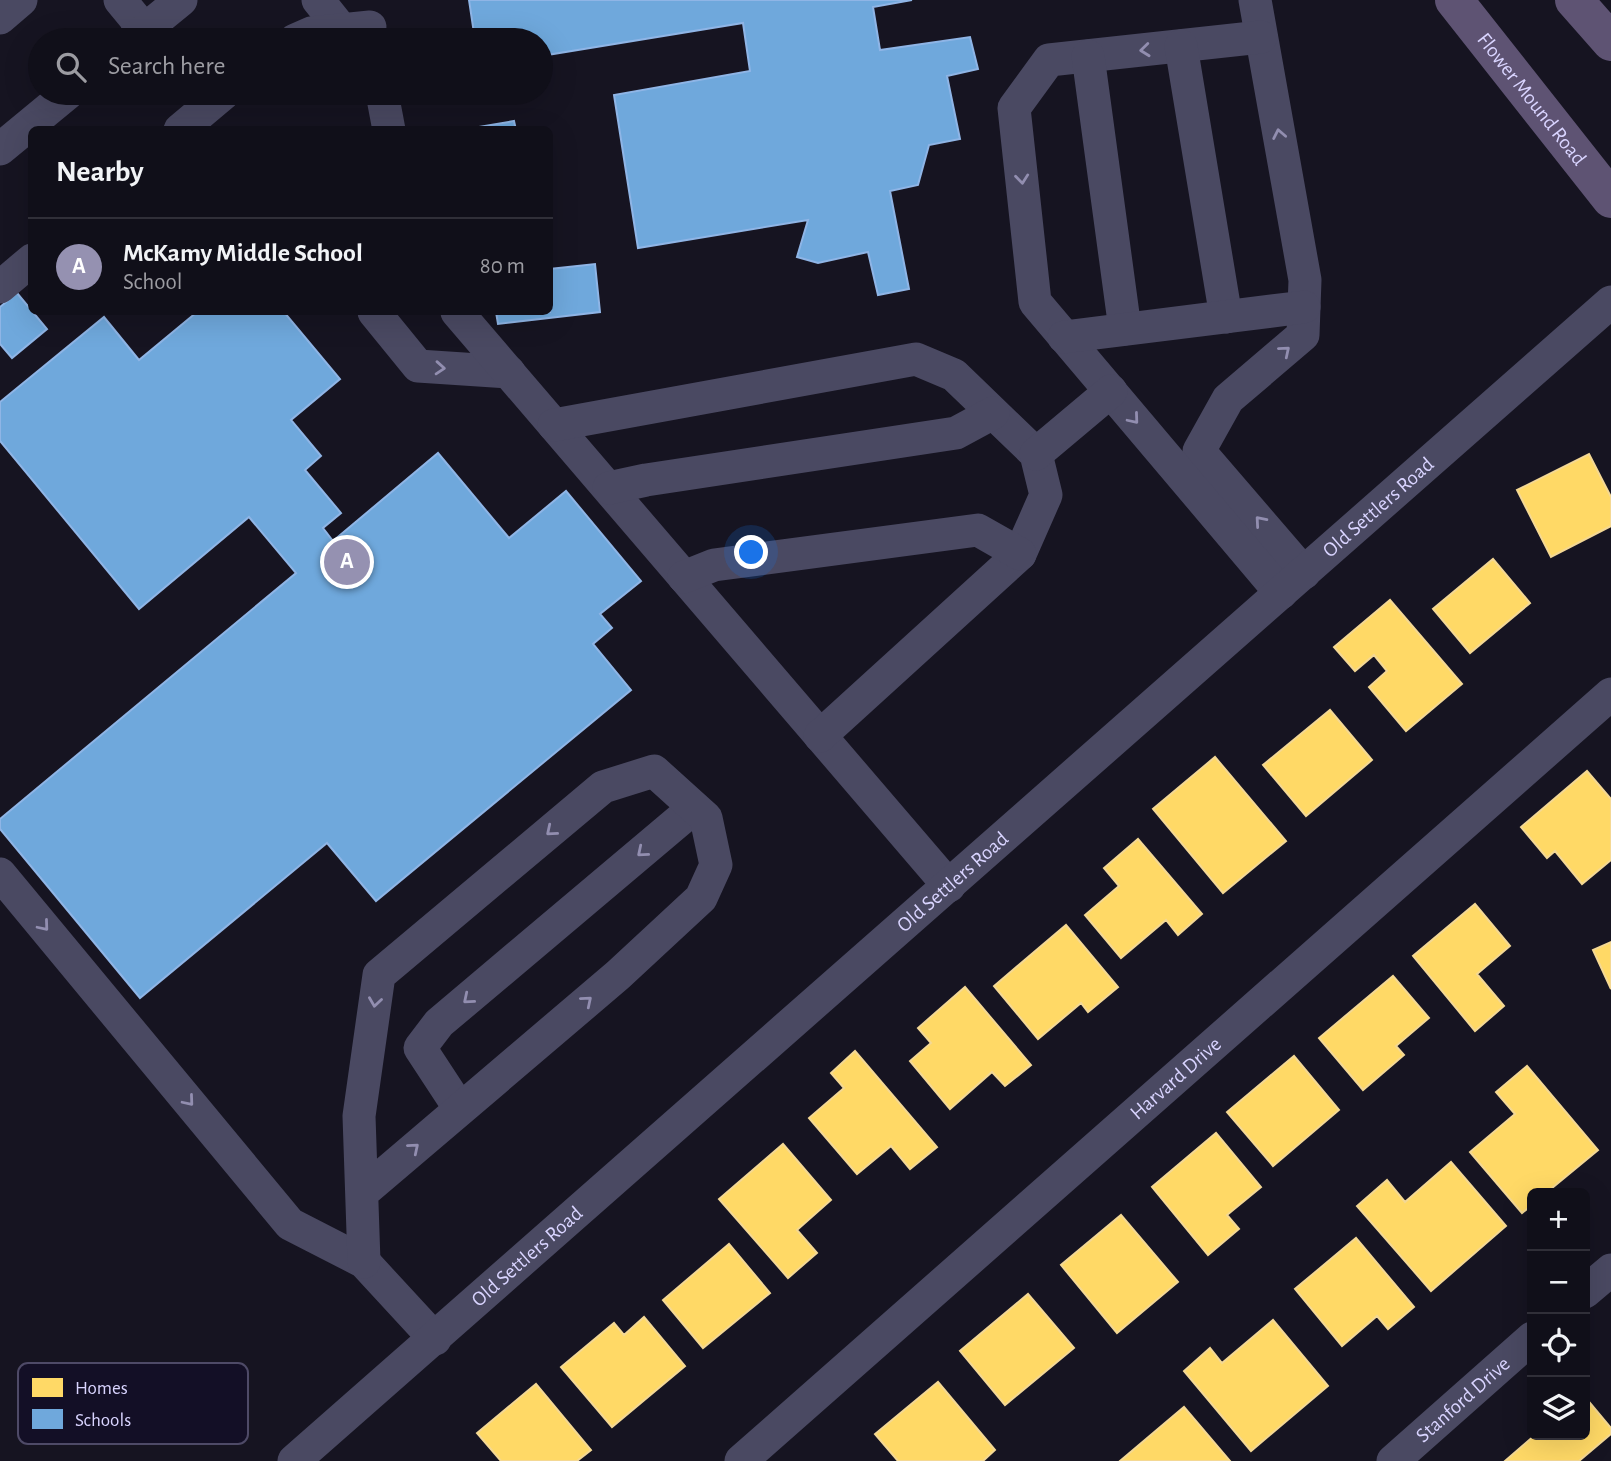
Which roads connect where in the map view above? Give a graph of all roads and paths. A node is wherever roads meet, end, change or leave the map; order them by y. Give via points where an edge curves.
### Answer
1 (21, 0) edge
2 (120, 0) edge
3 (181, 0) edge
4 (318, 0) edge
5 (1255, 0) edge
6 (1454, 0) edge
7 (1574, 0) edge
8 (0, 18) edge
9 (363, 24) edge
10 (137, 28) edge
11 (152, 28) edge
12 (340, 28) edge
13 (1261, 37) junction
14 (1611, 42) edge
15 (1181, 46) junction
16 (1088, 56) junction
17 (53, 105) edge
18 (213, 105) edge
19 (384, 105) edge
20 (185, 126) edge
21 (388, 126) edge
22 (0, 149) edge
23 (1611, 199) edge
24 (28, 263) edge
25 (0, 287) edge
26 (1611, 302) edge
27 (1304, 307) junction
28 (376, 315) edge
29 (460, 315) edge
30 (1226, 317) junction
31 (1125, 330) junction
32 (1064, 337) junction
33 (509, 372) junction
34 (1111, 391) junction
35 (993, 413) junction
36 (554, 425) junction
37 (1036, 454) junction
38 (609, 488) junction
39 (1020, 554) junction
40 (684, 577) junction
41 (1292, 583) junction
42 (1611, 694) edge
43 (820, 736) junction
44 (694, 808) junction
45 (0, 874) edge
46 (949, 886) junction
47 (460, 1109) junction
48 (362, 1193) junction
49 (365, 1262) junction
50 (1611, 1270) edge
51 (1590, 1288) edge
52 (435, 1339) junction
53 (1527, 1342) edge
54 (294, 1461) edge
55 (741, 1461) edge
56 (1393, 1461) edge

1 - 8 street
2 - 10 street
3 - 11 street
4 - 9 street
5 - 13 street
6 - 23 main road, Flower Mound Road
7 - 14 main road
9 - 12 street
13 - 15 street
27 -> 13 street via 1305,279
15 -> 16 street
15 - 30 street
16 - 31 street
16 -> 32 street via 1049,60 1014,108 1035,302
17 - 22 street
18 - 20 street
19 - 21 street
24 - 25 street
26 - 41 street, Old Settlers Road
27 - 30 street
41 -> 27 street via 1199,451 1228,399 1303,335
28 -> 33 street via 418,366
29 - 33 street
30 - 31 street
31 - 32 street
32 - 34 street
33 - 36 street
34 - 37 street
34 -> 41 street
35 - 36 street via 954,375 916,359
35 - 37 street
35 - 38 street via 956,433
36 - 38 street
37 - 39 street via 1046,495
38 - 40 street
39 - 40 street via 978,530 714,565
39 - 43 street
40 - 43 street
41 - 46 street, Old Settlers Road
42 - 55 street, Harvard Drive
43 - 46 street
47 -> 44 street via 701,898 716,865 705,818
44 -> 47 street via 439,1023 420,1048
44 -> 48 street via 654,771 603,787 379,975 359,1116
45 -> 49 street via 290,1224
46 - 52 street, Old Settlers Road
48 -> 47 street
48 - 49 street
49 - 52 street
50 - 51 street
52 - 54 street, Old Settlers Road
53 - 56 street, Stanford Drive

